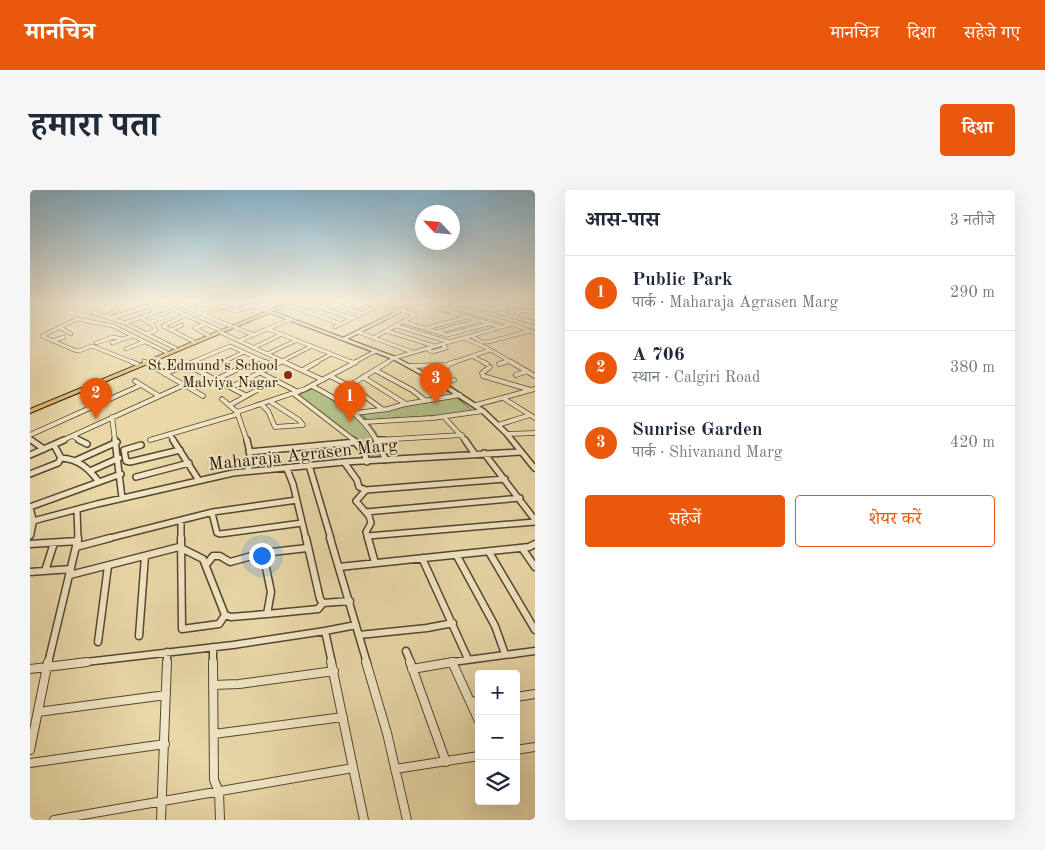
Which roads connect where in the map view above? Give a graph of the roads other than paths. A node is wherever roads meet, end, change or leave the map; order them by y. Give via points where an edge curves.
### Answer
1 (53, 330) edge
2 (65, 330) edge
3 (122, 330) edge
4 (139, 330) edge
5 (155, 330) edge
6 (171, 330) edge
7 (200, 330) edge
8 (243, 330) edge
9 (265, 330) edge
10 (272, 330) edge
11 (321, 330) edge
12 (361, 330) edge
13 (412, 330) edge
14 (432, 330) edge
15 (442, 330) edge
16 (466, 330) edge
17 (490, 330) edge
18 (220, 331) junction
19 (387, 331) joint
20 (530, 331) joint
21 (358, 332) junction
22 (436, 332) junction
23 (535, 333) edge
24 (71, 334) dead end
25 (146, 334) junction
26 (282, 334) junction
27 (208, 335) junction
28 (254, 335) junction
29 (132, 336) junction
30 (471, 336) junction
31 (64, 337) dead end
32 (373, 338) junction
33 (464, 338) junction
34 (122, 339) junction
35 (344, 339) junction
36 (297, 340) junction
37 (52, 341) junction
38 (192, 341) junction
39 (239, 341) junction
40 (144, 342) junction
41 (450, 342) junction
42 (84, 343) dead end
43 (96, 343) dead end
44 (112, 343) dead end
45 (442, 344) junction
46 (92, 346) junction
47 (312, 346) junction
48 (435, 346) junction
49 (175, 348) junction
50 (253, 348) junction
51 (426, 348) junction
52 (126, 349) dead end
53 (490, 350) junction
54 (376, 351) junction
55 (166, 352) junction
56 (244, 352) junction
57 (413, 352) junction
58 (267, 354) junction
59 (331, 354) junction
60 (472, 356) junction
61 (260, 358) junction
62 (394, 358) junction
63 (284, 361) junction
64 (508, 361) junction
65 (142, 363) junction
66 (354, 363) junction
67 (499, 364) dead end
68 (187, 365) junction
69 (275, 366) junction
70 (410, 366) junction
71 (448, 366) junction
72 (303, 370) junction
73 (375, 370) junction
74 (527, 371) junction
75 (202, 372) junction
76 (261, 372) junction
77 (165, 374) junction
78 (516, 375) dead end
79 (330, 376) junction
80 (535, 376) edge
81 (363, 377) junction
82 (217, 379) junction
83 (275, 380) junction
84 (324, 380) junction
85 (454, 380) dead end
86 (134, 381) dead end
87 (437, 381) junction
88 (442, 384) junction
89 (184, 385) junction
90 (141, 386) junction
91 (312, 386) junction
92 (349, 386) junction
93 (231, 387) junction
94 (534, 389) edge
95 (296, 393) junction
96 (244, 395) junction
97 (460, 395) junction
98 (158, 396) junction
99 (204, 396) dead end
100 (503, 398) junction
101 (222, 399) dead end
102 (426, 401) junction
103 (271, 402) junction
104 (406, 404) junction
105 (230, 405) junction
106 (262, 405) junction
107 (476, 405) junction
108 (382, 409) junction
109 (30, 410) edge
110 (483, 411) junction
111 (238, 413) junction
112 (355, 413) junction
113 (530, 415) junction
114 (112, 417) junction
115 (444, 417) junction
116 (535, 418) edge
117 (365, 422) junction
118 (498, 425) junction
119 (535, 433) edge
120 (507, 434) junction
121 (170, 435) junction
122 (462, 435) junction
123 (73, 436) junction
124 (30, 437) edge
125 (150, 440) dead end
126 (377, 440) junction
127 (117, 442) junction
128 (356, 442) junction
129 (88, 444) dead end
130 (54, 445) junction
131 (141, 445) dead end
132 (44, 449) junction
133 (180, 450) junction
134 (249, 452) junction
135 (520, 452) junction
136 (474, 453) junction
137 (484, 453) junction
138 (30, 455) edge
139 (61, 458) junction
140 (119, 458) junction
141 (77, 460) junction
142 (386, 460) junction
143 (344, 462) junction
144 (367, 462) junction
145 (189, 463) junction
146 (309, 465) junction
147 (535, 468) edge
148 (287, 469) junction
149 (90, 471) junction
150 (248, 471) junction
151 (30, 474) edge
152 (121, 474) junction
153 (136, 477) dead end
154 (505, 479) junction
155 (198, 480) junction
156 (99, 482) junction
157 (366, 490) junction
158 (122, 498) junction
159 (520, 498) junction
160 (297, 500) junction
161 (30, 508) edge
162 (77, 510) junction
163 (366, 512) junction
164 (212, 513) junction
165 (33, 521) junction
166 (181, 521) junction
167 (535, 521) edge
168 (302, 523) junction
169 (30, 536) edge
170 (368, 536) junction
171 (54, 543) junction
172 (30, 544) edge
173 (77, 544) junction
174 (535, 544) edge
175 (307, 548) junction
176 (522, 548) junction
177 (182, 549) junction
178 (489, 552) junction
179 (264, 553) junction
180 (146, 556) junction
181 (457, 556) junction
182 (422, 558) junction
183 (375, 563) junction
184 (108, 566) junction
185 (206, 566) junction
186 (339, 567) junction
187 (535, 567) edge
188 (45, 571) junction
189 (30, 572) edge
190 (70, 572) junction
191 (350, 601) junction
192 (323, 603) junction
193 (268, 614) junction
194 (225, 616) junction
195 (453, 623) junction
196 (356, 624) junction
197 (535, 630) edge
198 (325, 631) junction
199 (359, 635) junction
200 (139, 636) dead end
201 (98, 642) dead end
202 (213, 647) junction
203 (406, 651) dead end
204 (535, 651) edge
205 (167, 652) junction
206 (505, 654) junction
207 (468, 659) junction
208 (452, 662) junction
209 (47, 668) junction
210 (30, 669) edge
211 (412, 669) junction
212 (334, 671) junction
213 (213, 685) junction
214 (166, 694) junction
215 (535, 695) edge
216 (520, 697) edge
217 (475, 702) edge
218 (38, 712) junction
219 (343, 717) junction
220 (214, 734) junction
221 (165, 744) junction
222 (535, 748) edge
223 (30, 750) edge
224 (520, 750) edge
225 (475, 757) edge
226 (446, 762) junction
227 (30, 763) edge
228 (353, 768) junction
229 (395, 769) junction
230 (219, 792) junction
231 (162, 802) junction
232 (54, 820) edge
233 (161, 820) edge
234 (220, 820) edge
235 (364, 820) edge
236 (407, 820) edge

1 - 37 street via 42,336
2 - 24 street
3 - 29 street
4 - 25 street
5 - 25 street
6 - 38 street
7 - 27 street
8 - 28 street
9 - 28 street
10 - 26 street
11 - 35 street
12 - 21 street
13 - 41 street
14 - 22 street
15 - 22 street
16 - 22 street via 450,335
17 - 30 street
18 - 27 main road
18 - 39 street
18 - 65 main road
19 - 32 street
19 - 48 street
20 - 23 street
20 - 30 street via 488,342
21 - 32 street
21 - 35 street
25 - 49 street
26 - 36 street
26 - 50 street
27 - 38 main road
28 - 39 street
29 - 34 street
29 - 40 street
30 - 33 street
31 - 37 street
32 - 57 street
33 - 41 street
33 - 53 street
34 - 43 street via 113,337
34 - 44 street
35 - 54 street
36 - 47 street
36 - 58 street
37 - 46 street via 79,351
38 - 49 main road
39 - 50 street
40 - 52 street
40 - 55 street
41 - 45 street
42 - 46 street
45 - 48 street
45 - 51 street via 446,348 432,352
46 - 65 street
47 - 59 street
47 - 63 street
48 - 51 street
49 - 55 main road
50 - 58 street
51 - 57 street
53 - 60 street
53 - 64 street
54 - 62 street
54 - 66 street
55 - 65 main road
56 - 61 street
56 - 68 street via 230,346
56 - 75 street
57 - 62 street
58 - 63 street
59 - 66 street
59 - 72 street
60 - 71 street
60 - 94 street via 488,366 483,376
61 - 69 street
61 - 82 street
62 - 70 street
62 - 73 street
63 - 69 street
63 - 72 street
64 - 67 street
64 - 74 street
65 - 77 street
65 - 109 main road
66 - 79 street
68 - 75 street
68 - 77 street
69 - 76 street
70 - 71 street
70 - 87 street
71 - 87 street
72 - 84 street
73 - 81 street
73 - 102 street
74 - 78 street
74 - 80 street
75 - 82 street
76 - 83 street
76 - 93 street
77 - 89 street
79 - 84 street
79 - 92 street
81 - 92 street
81 - 104 street
82 - 93 street
83 - 95 street
83 - 96 street
84 - 91 street
85 - 88 street
86 - 90 street
87 - 88 street
88 - 97 street
89 - 98 street
89 - 99 street
90 - 98 street
90 - 124 street
91 - 95 street
91 - 112 street
92 - 108 street
93 - 96 street
94 - 100 street
95 - 103 street
95 - 128 street
96 - 105 street
97 - 102 street
97 - 107 street
98 - 114 street
100 - 107 street
100 - 113 street
101 - 105 street
102 - 104 street
103 - 106 street
103 - 106 street via 303,425 276,427
104 - 108 street
105 - 111 street
106 - 111 street
107 - 110 street
108 - 112 street
110 - 115 street
110 - 118 street
111 - 121 street
111 - 134 street
112 - 117 street
113 - 116 street
113 - 118 street
114 - 123 street
114 - 127 street
115 - 117 street
115 - 122 street
117 - 126 street
118 - 120 street
119 - 120 street
120 - 135 street
121 - 125 street
121 - 133 street
122 - 126 street
122 - 136 street
123 - 129 street
123 - 130 street
124 - 132 street
126 - 142 street
127 - 140 street
127 - 141 street
128 - 134 street
128 - 144 street
130 - 132 street
130 - 139 street
131 - 133 street via 124,450 126,461
132 - 138 street
133 - 145 street
134 - 150 street
135 - 137 street, Maharaja Agrasen Marg
135 - 147 street
136 - 137 street, Maharaja Agrasen Marg
136 - 142 street, Maharaja Agrasen Marg
137 - 154 street
139 - 141 street
139 - 151 street
140 - 149 street
140 - 152 street
141 - 149 street
142 - 144 street, Maharaja Agrasen Marg
143 - 144 street, Maharaja Agrasen Marg
143 - 146 street, Maharaja Agrasen Marg
143 - 157 street via 359,486
145 - 153 street
145 - 155 street
146 - 148 street, Maharaja Agrasen Marg
146 - 186 street
148 - 150 street, Maharaja Agrasen Marg
148 - 160 street
149 - 156 street
150 - 155 street, Maharaja Agrasen Marg
152 - 156 street
152 - 158 street
154 - 157 street
154 - 159 street
155 - 158 street, Maharaja Agrasen Marg
156 - 161 street
157 - 163 street via 356,501
158 - 162 street, Maharaja Agrasen Marg
159 - 163 street
159 - 167 street
160 - 164 street via 258,503
160 - 168 street
161 - 165 street
162 - 165 street, Maharaja Agrasen Marg
162 - 173 street
163 - 170 street via 371,523 367,529
164 - 166 street
164 - 168 street via 214,527 220,534
165 - 169 street
166 - 173 street
166 - 177 street
167 - 170 street
168 - 175 street
170 - 183 street
171 - 172 street
171 - 173 street
171 - 188 street
173 - 190 street
174 - 176 street
175 - 179 street
175 - 192 street
176 - 178 street
176 - 187 street
177 - 180 street via 171,548
177 - 185 street via 196,554
177 - 194 street via 182,629 219,624
178 - 181 street
178 - 197 street
179 - 185 street via 230,562 213,556
179 - 193 street via 270,591
180 - 184 street
180 - 200 street
181 - 182 street
181 - 206 street via 495,626
182 - 183 street
182 - 195 street
183 - 186 street
184 - 190 street
184 - 201 street
185 - 194 street
186 - 191 street
188 - 189 street
188 - 190 street
190 - 209 street
191 - 192 street
191 - 196 street
192 - 193 street via 318,609
193 - 194 street
195 - 199 street
195 - 207 street
196 - 198 street
196 - 199 street
198 - 202 street
198 - 212 street
199 - 229 street
202 - 205 street
202 - 213 street
203 - 211 street
204 - 206 street
205 - 209 street
205 - 214 street
206 - 207 street
207 - 208 street
208 - 211 street
208 - 217 street
209 - 210 street
209 - 218 street
211 - 226 street
212 - 213 street
212 - 219 street
213 - 220 street
214 - 218 street
214 - 221 street
215 - 216 street
218 - 223 street
219 - 220 street
219 - 228 street
220 - 230 street via 214,780
221 - 227 street
221 - 231 street
222 - 224 street
225 - 226 street
226 - 229 street
228 - 230 street
228 - 235 street
229 - 236 street
230 - 231 street
230 - 234 street
231 - 232 street
231 - 233 street

